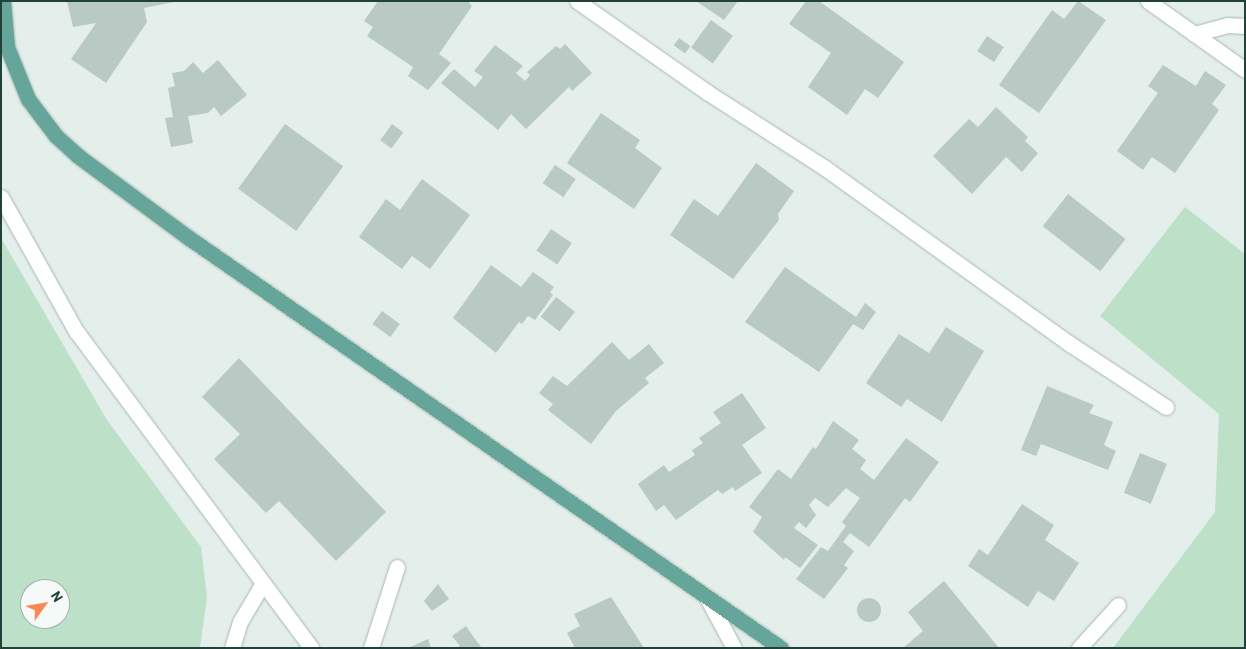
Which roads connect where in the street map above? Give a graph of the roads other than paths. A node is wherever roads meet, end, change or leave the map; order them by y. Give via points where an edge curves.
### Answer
1 (3, 1) edge
2 (577, 1) edge
3 (1148, 1) edge
4 (1245, 26) edge
5 (1194, 34) junction
6 (1245, 70) edge
7 (1, 197) edge
8 (1166, 407) dead end
9 (397, 567) dead end
10 (263, 583) junction
11 (706, 596) junction
12 (1118, 605) dead end
13 (232, 648) edge
14 (311, 648) edge
15 (371, 648) edge
16 (734, 648) edge
17 (781, 648) edge
18 (1079, 648) edge

1 - 11 main road via 7,48 28,99 56,136 78,156 189,238
2 - 8 street via 707,92 825,168 1070,344
3 - 5 street
4 - 5 street via 1227,25
5 - 6 street
7 - 10 street via 76,332
9 - 15 street
10 - 13 street via 240,622
10 - 14 street
11 - 16 street
11 - 17 main road
12 - 18 street

